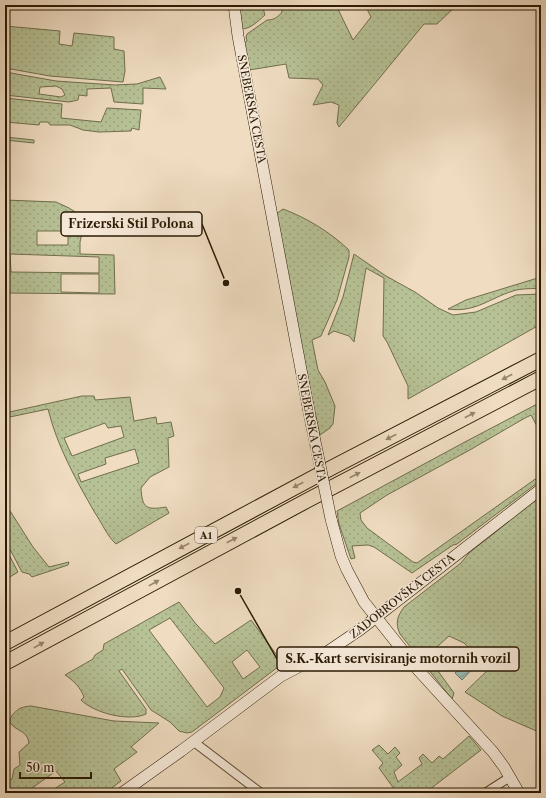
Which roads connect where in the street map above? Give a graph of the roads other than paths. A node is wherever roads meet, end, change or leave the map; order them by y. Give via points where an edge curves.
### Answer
1 (234, 5) edge
2 (541, 359) edge
3 (541, 378) edge
4 (541, 489) edge
5 (376, 617) junction
6 (5, 643) edge
7 (5, 663) edge
8 (194, 742) junction
9 (510, 777) junction
10 (122, 793) edge
11 (261, 793) edge
12 (485, 793) edge
13 (519, 793) edge

1 - 5 street, SNEBERSKA CESTA, bridge via 331,519 347,570 357,591
2 -> 6 highway, A1 via 326,470
7 -> 3 highway, A1 via 301,503
4 - 5 street, ZADOBROVŠKA CESTA
5 - 8 street, ZADOBROVŠKA CESTA via 327,652 281,676
5 - 9 street, SNEBERSKA CESTA via 437,693 493,752
8 - 10 street, ZADOBROVŠKA CESTA
8 - 11 street
9 - 12 street
9 - 13 street, SNEBERSKA CESTA

